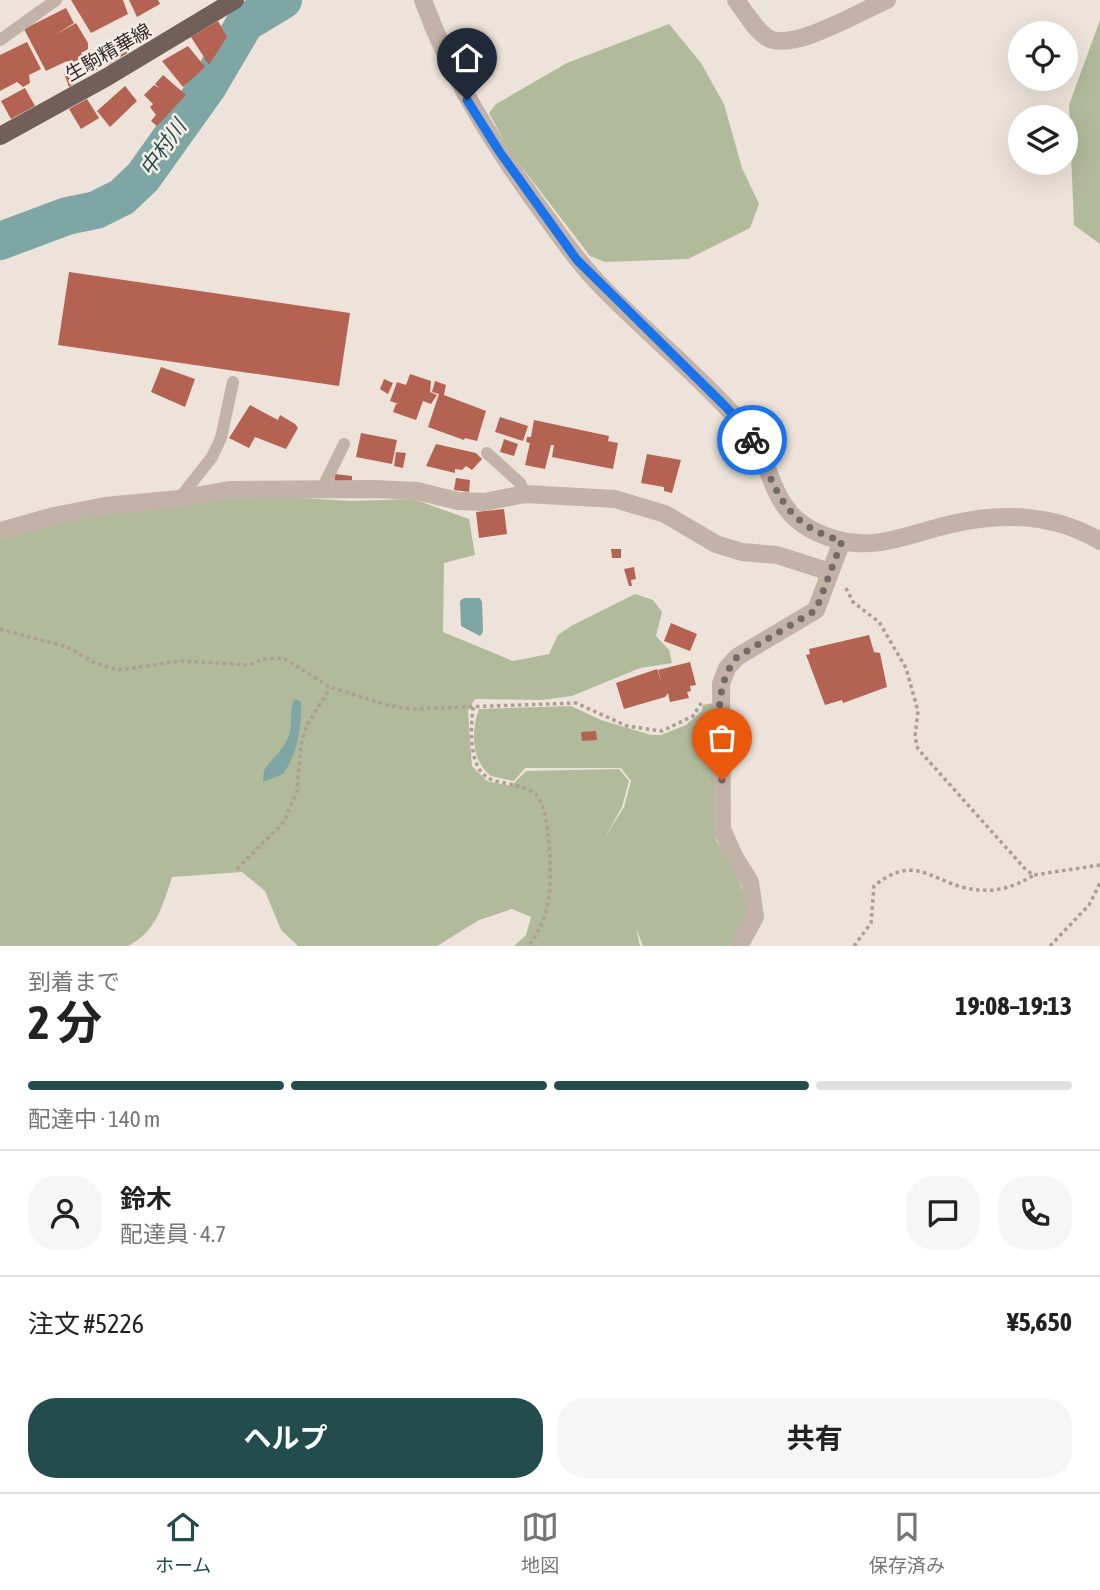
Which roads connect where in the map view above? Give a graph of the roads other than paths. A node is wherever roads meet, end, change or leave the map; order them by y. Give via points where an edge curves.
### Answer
1 (56, 0) edge
2 (235, 0) edge
3 (423, 0) edge
4 (736, 0) edge
5 (887, 0) edge
6 (0, 40) edge
7 (0, 136) edge
8 (233, 383) dead end
9 (344, 444) dead end
10 (486, 453) dead end
11 (321, 491) junction
12 (525, 494) junction
13 (179, 499) junction
14 (0, 531) edge
15 (842, 541) junction
16 (1100, 541) edge
17 (830, 572) junction
18 (739, 946) edge

1 - 6 lane
2 - 7 main road, 生駒精華線
3 - 15 street via 467,100 577,260 744,426 778,498 797,520 818,534
4 - 5 street via 769,38 784,41
8 - 13 lane via 221,438
9 - 11 lane
10 - 12 lane via 520,483
11 - 12 street via 417,491 484,502
11 - 13 street via 258,488
12 - 17 street via 615,499 665,514 716,544 777,555
13 - 14 street via 105,506
15 - 16 street via 885,541 987,518 1041,518 1079,528
15 - 17 street
17 - 18 street via 816,610 737,657 721,684 722,829 750,882 755,917

